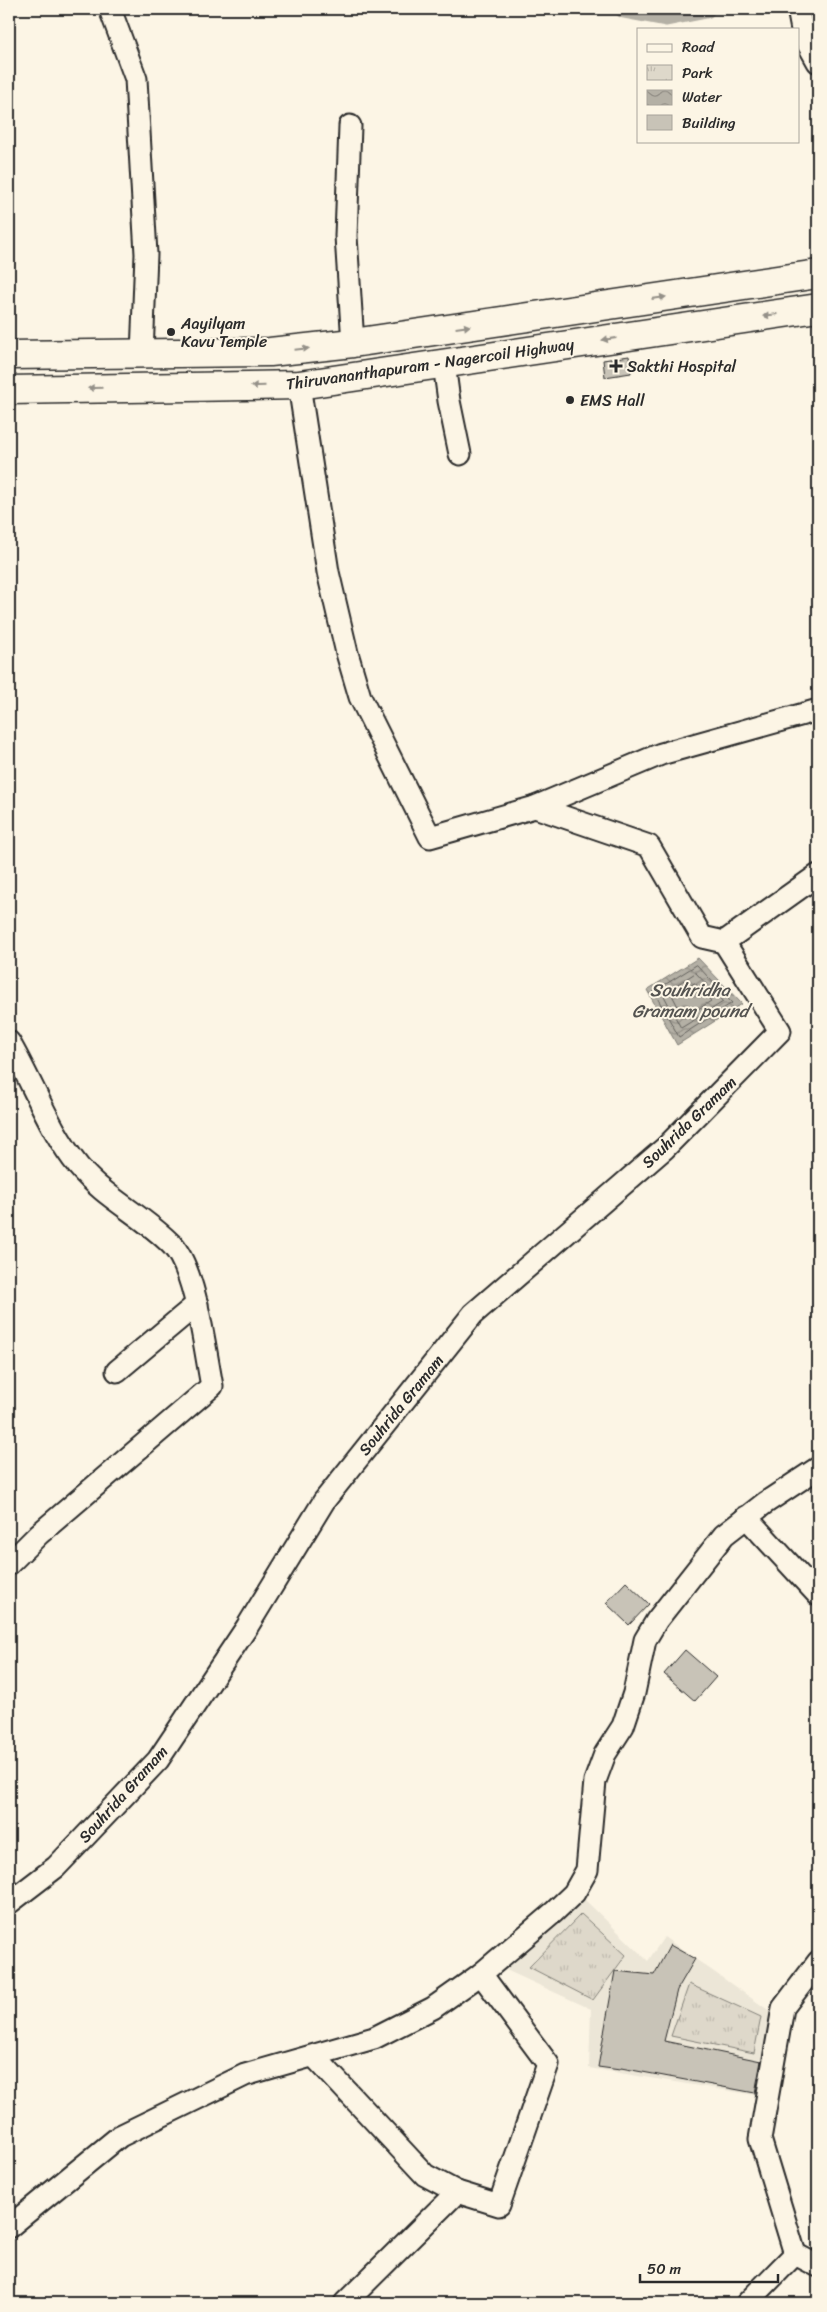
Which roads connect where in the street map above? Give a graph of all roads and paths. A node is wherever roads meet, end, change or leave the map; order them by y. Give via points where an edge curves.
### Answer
1 (110, 9) edge
2 (798, 9) edge
3 (818, 62) edge
4 (350, 126) dead end
5 (818, 274) edge
6 (818, 308) edge
7 (353, 343) junction
8 (142, 354) junction
9 (9, 355) edge
10 (444, 364) junction
11 (300, 385) junction
12 (9, 390) edge
13 (460, 454) dead end
14 (818, 710) edge
15 (535, 807) junction
16 (818, 875) edge
17 (724, 942) junction
18 (11, 1052) edge
19 (196, 1304) junction
20 (117, 1371) dead end
21 (818, 1468) edge
22 (746, 1517) junction
23 (9, 1564) edge
24 (818, 1595) edge
25 (9, 1903) edge
26 (818, 1962) edge
27 (481, 1974) junction
28 (314, 2056) junction
29 (457, 2192) junction
30 (9, 2227) edge
31 (795, 2254) junction
32 (818, 2266) edge
33 (345, 2303) edge
34 (747, 2303) edge

1 - 8 street via 136,79 146,254
2 - 3 street via 803,35
4 - 7 street via 346,236
7 -> 5 main road, Thiruvananthapuram - Nagercoil Highway
6 -> 10 main road, Thiruvananthapuram - Nagercoil Highway
8 -> 7 main road, Thiruvananthapuram - Nagercoil Highway via 270,352
8 - 9 main road, Thiruvananthapuram - Nagercoil Highway
10 - 11 main road, Thiruvananthapuram - Nagercoil Highway
10 - 13 street
11 -> 12 main road, Thiruvananthapuram - Nagercoil Highway
11 - 15 street via 328,572 347,653 360,697 430,837
14 - 15 street via 661,754
15 - 17 street via 649,846 702,937
16 - 17 street
17 - 25 street, Souhrida Gramam via 780,1031 665,1148 474,1314 324,1501 247,1627 158,1760 56,1867
18 - 19 street via 62,1144 80,1168 107,1194 173,1246 188,1274
19 - 20 street
19 - 23 street via 212,1386 39,1534
21 - 22 street
22 - 24 street
22 - 27 street via 724,1535 656,1620 646,1640 623,1726 595,1781 587,1870 574,1893
26 - 31 street via 783,2008 760,2139
27 - 28 street via 433,2008 374,2038
27 - 29 street via 548,2064 499,2205
28 - 29 street via 425,2175
28 - 30 street via 245,2075 120,2136
29 - 33 street
31 - 32 street
31 - 34 street

